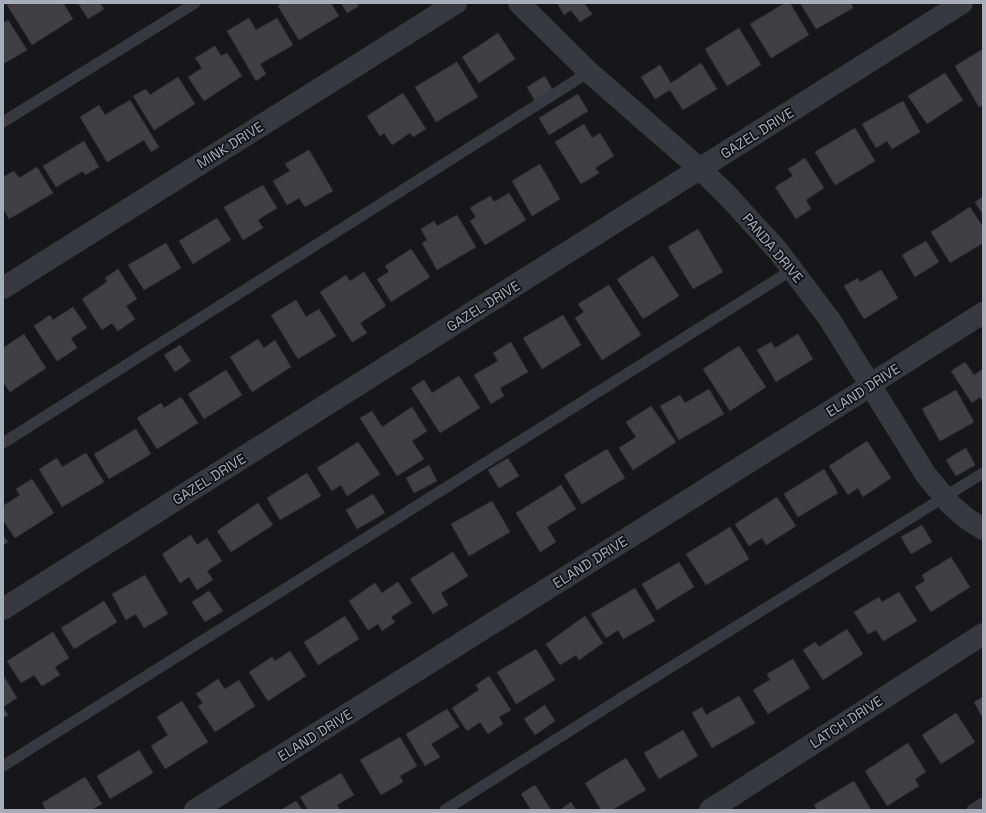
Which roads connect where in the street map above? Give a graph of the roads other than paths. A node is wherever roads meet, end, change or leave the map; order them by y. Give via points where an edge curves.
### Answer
1 (195, 3) edge
2 (456, 3) edge
3 (519, 3) edge
4 (962, 3) edge
5 (589, 72) junction
6 (3, 122) edge
7 (700, 169) junction
8 (792, 270) junction
9 (3, 288) edge
10 (983, 313) edge
11 (870, 386) junction
12 (3, 443) edge
13 (983, 473) edge
14 (945, 498) junction
15 (983, 529) edge
16 (3, 609) edge
17 (983, 634) edge
18 (3, 766) edge
19 (983, 803) edge
20 (195, 810) edge
21 (444, 810) edge
22 (710, 810) edge
23 (972, 810) edge

1 - 6 lane
2 - 9 street, MINK DRIVE
3 - 5 street, PANDA DRIVE
4 - 7 street, GAZEL DRIVE
5 - 7 street, PANDA DRIVE
5 - 12 lane
7 - 8 street, PANDA DRIVE via 727,195
7 - 16 street, GAZEL DRIVE
8 - 11 street, PANDA DRIVE via 830,320
8 - 18 lane
10 - 11 street, ELAND DRIVE
11 - 14 street, PANDA DRIVE via 926,476
11 - 20 street, ELAND DRIVE
13 - 14 lane
14 - 15 street, PANDA DRIVE via 966,518
14 - 21 lane
17 - 22 street, LATCH DRIVE
19 - 23 lane

